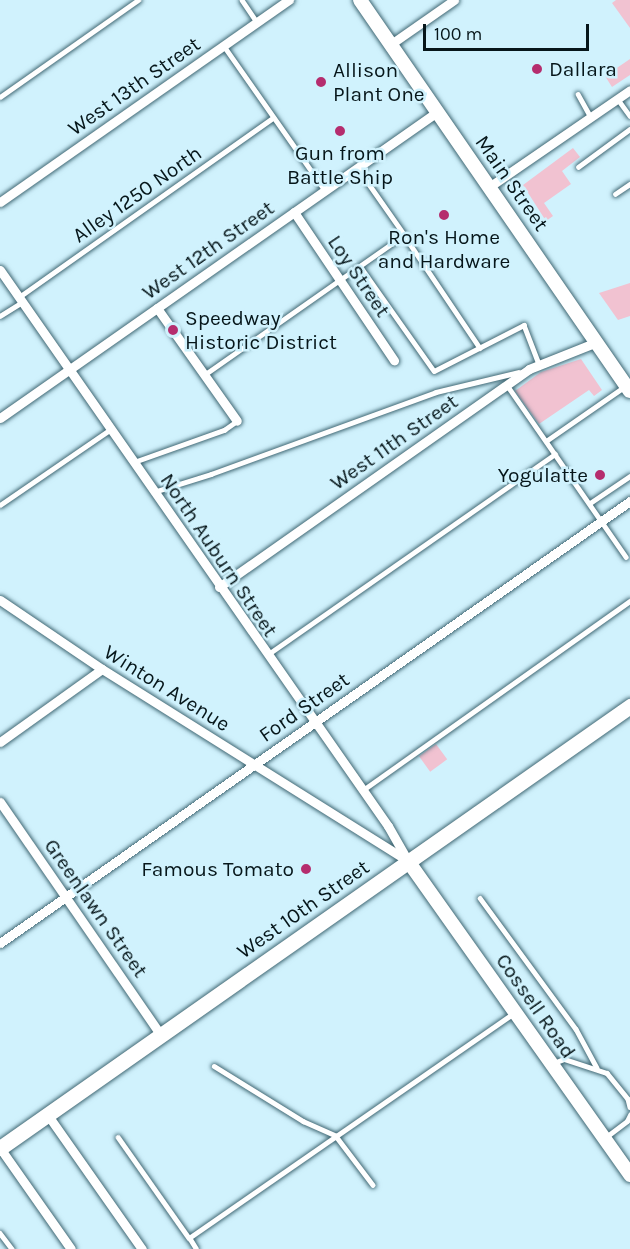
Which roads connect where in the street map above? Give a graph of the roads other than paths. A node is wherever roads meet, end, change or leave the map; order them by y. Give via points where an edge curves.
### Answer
1 (138, 0) edge
2 (242, 0) edge
3 (289, 0) edge
4 (360, 0) edge
5 (454, 0) edge
6 (257, 22) junction
7 (391, 44) junction
8 (224, 46) junction
9 (630, 90) edge
10 (579, 94) dead end
11 (0, 97) edge
12 (617, 98) junction
13 (437, 112) junction
14 (630, 116) edge
15 (591, 117) junction
16 (273, 118) junction
17 (630, 129) edge
18 (578, 167) dead end
19 (357, 168) junction
20 (630, 184) edge
21 (489, 187) junction
22 (325, 190) junction
23 (615, 194) dead end
24 (0, 202) edge
25 (294, 212) junction
26 (404, 235) junction
27 (360, 266) junction
28 (0, 270) edge
29 (339, 280) junction
30 (20, 299) junction
31 (157, 308) junction
32 (0, 316) edge
33 (597, 342) junction
34 (480, 348) junction
35 (394, 360) dead end
36 (539, 364) junction
37 (69, 370) junction
38 (527, 371) junction
39 (204, 375) junction
40 (507, 385) junction
41 (628, 388) edge
42 (0, 418) edge
43 (237, 421) joint
44 (111, 429) junction
45 (546, 441) junction
46 (555, 454) junction
47 (134, 462) junction
48 (630, 476) edge
49 (154, 492) junction
50 (630, 501) edge
51 (590, 503) junction
52 (0, 506) edge
53 (602, 521) junction
54 (626, 557) dead end
55 (219, 587) junction
56 (0, 600) edge
57 (630, 601) edge
58 (267, 656) junction
59 (102, 669) junction
60 (630, 706) edge
61 (313, 723) junction
62 (0, 742) edge
63 (254, 764) junction
64 (361, 791) junction
65 (0, 802) edge
66 (408, 861) junction
67 (66, 897) junction
68 (480, 898) dead end
69 (0, 943) edge
70 (515, 1012) junction
71 (161, 1035) junction
72 (551, 1063) junction
73 (214, 1066) dead end
74 (597, 1068) junction
75 (630, 1107) edge
76 (47, 1114) junction
77 (630, 1114) edge
78 (627, 1121) junction
79 (630, 1128) edge
80 (336, 1136) junction
81 (118, 1137) dead end
82 (604, 1138) junction
83 (0, 1148) edge
84 (630, 1175) edge
85 (373, 1185) dead end
86 (0, 1233) edge
87 (189, 1238) junction
88 (12, 1249) edge
89 (71, 1249) edge
90 (142, 1249) edge
91 (196, 1249) edge

1 - 11 lane
2 - 6 lane
3 - 6 street, West 13th Street
4 - 7 street, Main Street
5 - 7 street
6 - 8 street, West 13th Street
7 - 13 street, Main Street
8 - 16 lane
8 - 24 street, West 13th Street
9 - 12 street
10 - 15 lane
12 - 14 lane
12 - 15 street
13 - 19 street, West 12th Street
13 - 21 street, Main Street
15 - 21 street
16 - 22 lane
16 - 30 lane, Alley 1250 North
17 - 18 lane
19 - 22 street, West 12th Street
19 - 26 lane
20 - 23 lane
21 - 33 street, Main Street
22 - 25 street, West 12th Street
25 - 29 street, Loy Street
25 - 31 street, West 12th Street
26 - 27 lane
26 - 34 lane
27 - 29 lane
27 - 34 lane via 434,371
28 - 30 street, North Auburn Street
29 - 35 street, Loy Street
29 - 39 lane
30 - 32 lane, Alley 1250 North
30 - 37 street, North Auburn Street
31 - 37 street, West 12th Street
31 - 39 street
33 - 36 street, West 11th Street
33 - 41 street, Main Street
34 - 36 lane via 524,326
36 - 38 street, West 11th Street
37 - 42 street, West 12th Street
37 - 44 street, North Auburn Street
38 - 40 street, West 11th Street
38 - 49 lane via 436,392
39 - 43 street
40 - 45 lane
40 - 55 street, West 11th Street
41 - 45 lane
43 - 47 lane via 224,430
44 - 47 street, North Auburn Street
44 - 52 lane
45 - 46 lane
46 - 51 lane
46 - 58 lane
47 - 49 street, North Auburn Street
48 - 51 lane
49 - 55 street, North Auburn Street
50 - 53 street, Ford Street
51 - 53 lane
53 - 54 lane
53 - 61 street, Ford Street
55 - 58 street, North Auburn Street
56 - 59 street, Winton Avenue
57 - 64 lane
58 - 61 street, North Auburn Street
59 - 62 street
59 - 63 street, Winton Avenue
60 - 66 main road, West 10th Street
61 - 63 street, Ford Street
61 - 64 street, North Auburn Street
63 - 66 street, Winton Avenue
63 - 67 street, Ford Street
64 - 66 street, North Auburn Street
65 - 67 street, Greenlawn Street
66 - 70 street, Cossell Road
66 - 71 main road, West 10th Street
67 - 69 street, Ford Street
67 - 71 street, Greenlawn Street
68 - 74 lane via 576,1029
70 - 72 street, Cossell Road
70 - 80 lane
71 - 76 main road, West 10th Street
72 - 74 lane via 564,1059
72 - 82 street, Cossell Road
73 - 80 lane via 303,1121
74 - 75 lane via 616,1082
76 - 83 main road, West 10th Street
76 - 90 street
77 - 78 lane
78 - 79 lane
78 - 82 lane
80 - 85 lane
80 - 87 lane
81 - 87 lane
82 - 84 street, Cossell Road
83 - 89 street
86 - 88 lane
87 - 91 lane

